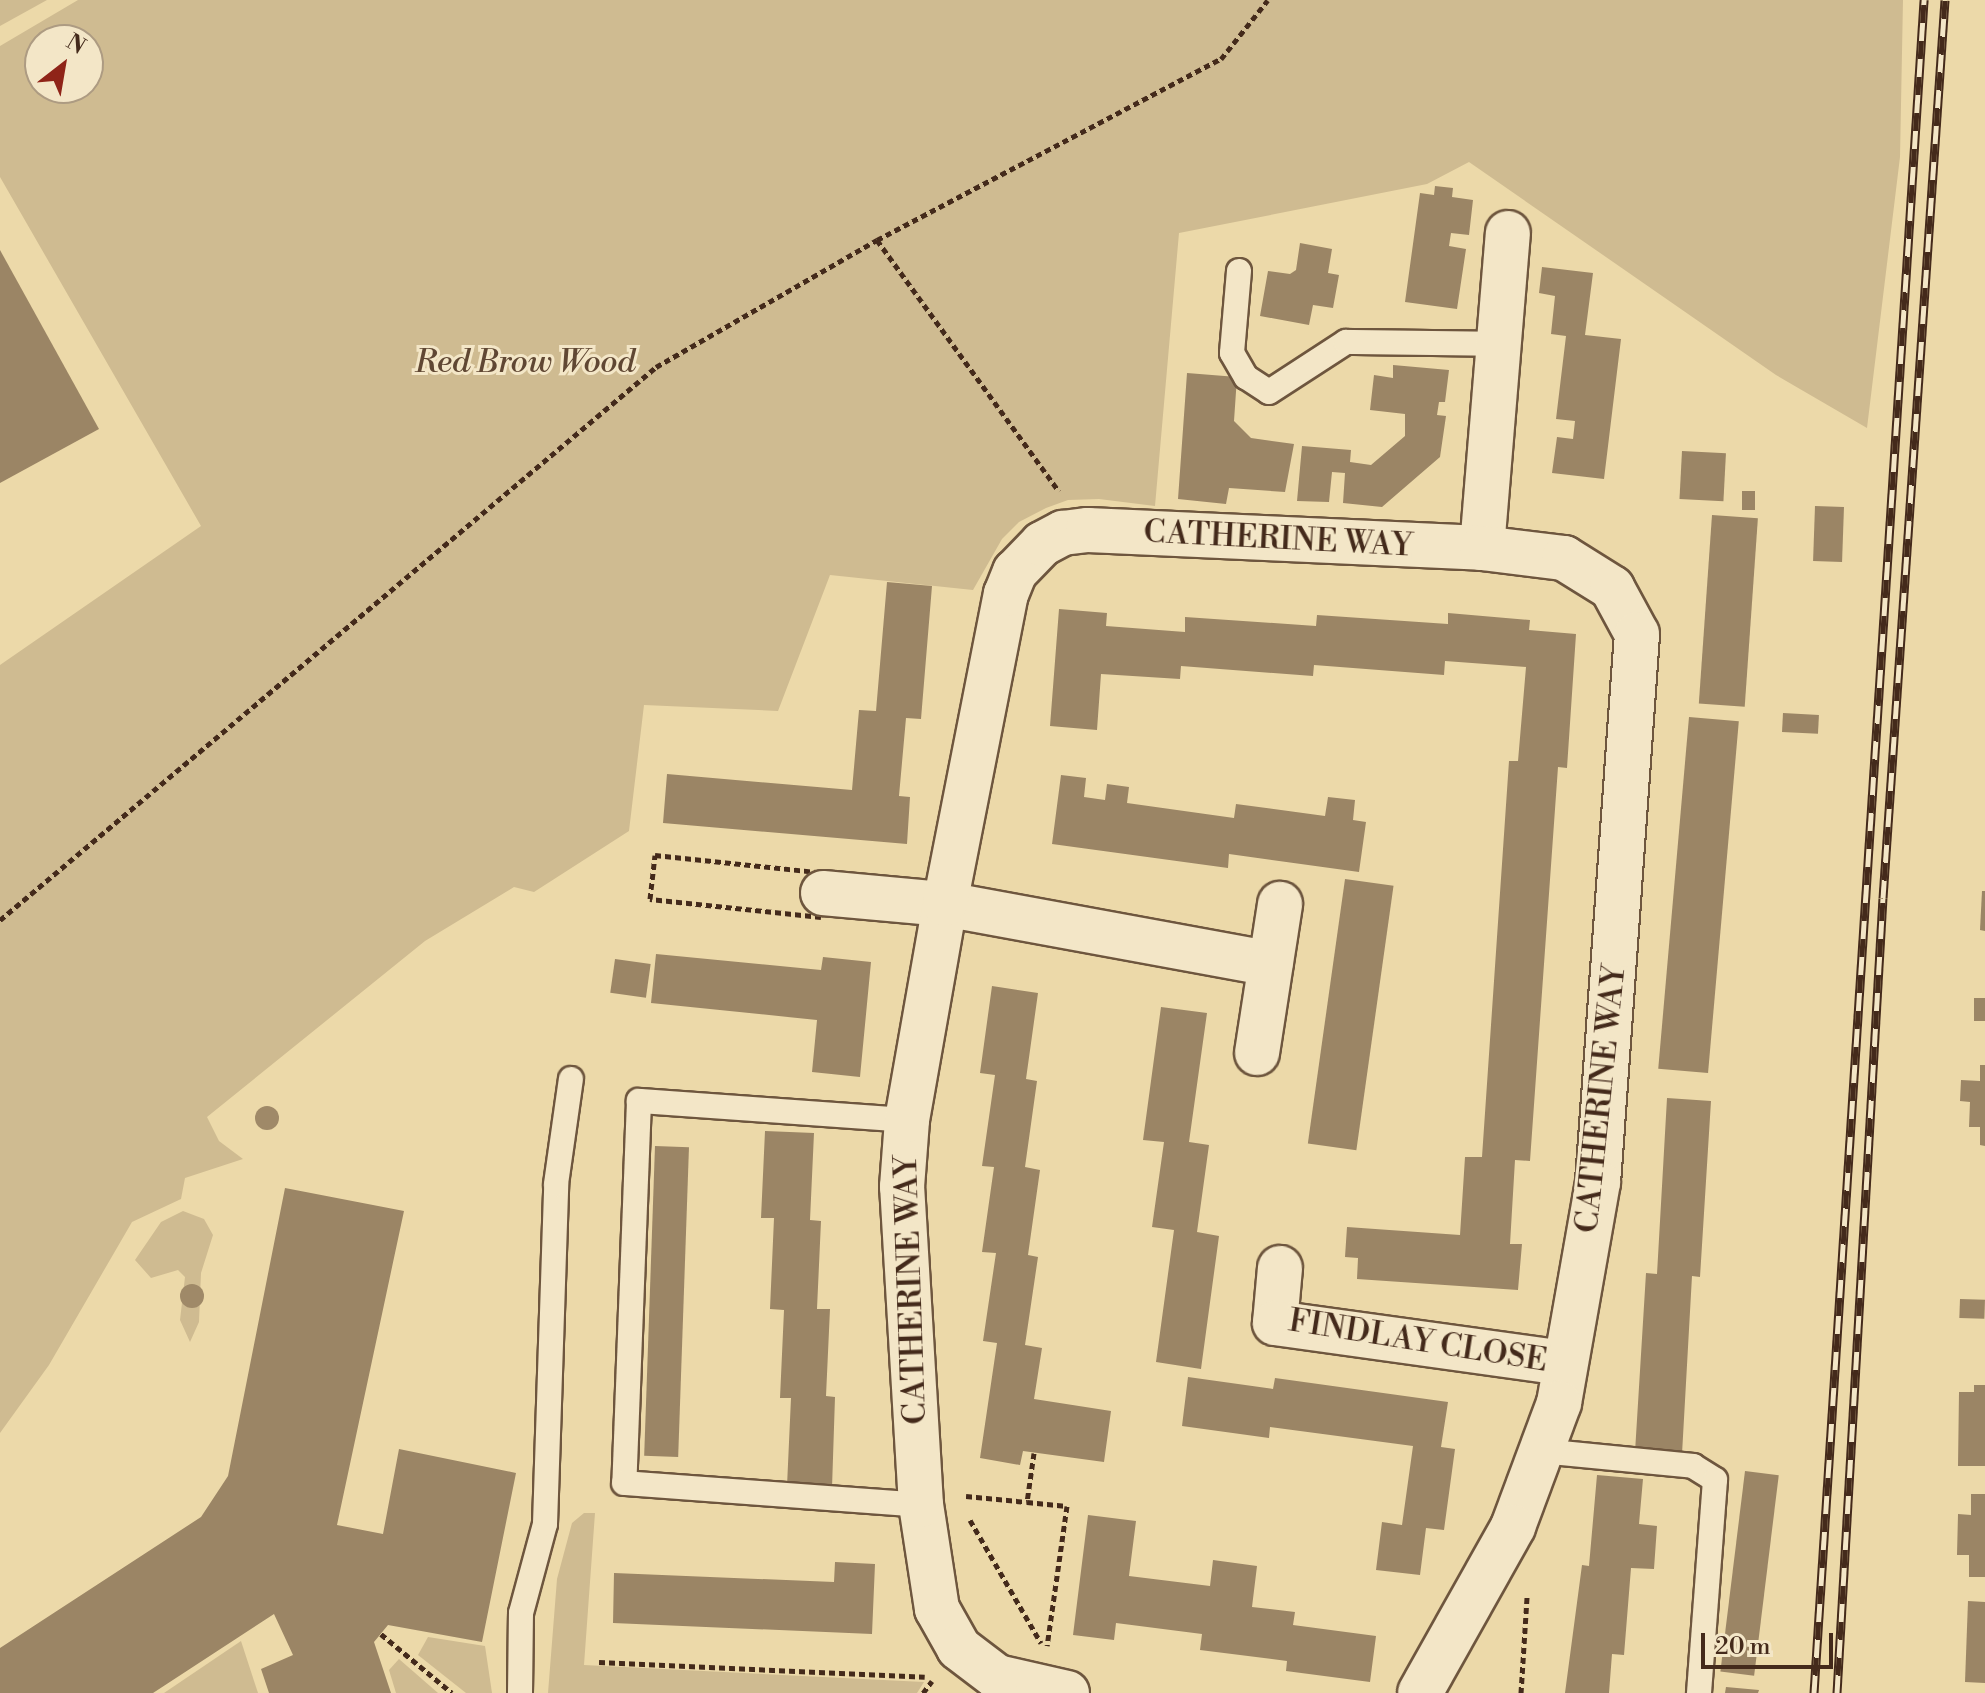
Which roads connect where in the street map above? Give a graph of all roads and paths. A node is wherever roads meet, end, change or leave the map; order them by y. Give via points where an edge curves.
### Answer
1 (1268, 0) edge
2 (1508, 233) dead end
3 (877, 240) junction
4 (1239, 271) dead end
5 (1499, 344) junction
6 (1088, 530) junction
7 (1482, 548) junction
8 (823, 893) junction
9 (945, 904) junction
10 (1280, 904) dead end
11 (0, 920) edge
12 (1271, 964) junction
13 (1257, 1053) dead end
14 (571, 1079) dead end
15 (907, 1120) junction
16 (1280, 1268) dead end
17 (1564, 1363) junction
18 (1541, 1451) junction
19 (1034, 1453) dead end
20 (1027, 1502) junction
21 (921, 1505) junction
22 (1528, 1584) dead end
23 (381, 1634) dead end
24 (599, 1662) dead end
25 (936, 1678) dead end
26 (452, 1693) edge
27 (520, 1693) edge
28 (1067, 1693) edge
29 (1420, 1693) edge
30 (1521, 1693) edge
31 (1699, 1693) edge

1 - 3 path via 1221,59
2 - 5 street
3 - 6 path
3 - 11 path via 656,367
4 - 5 lane via 1232,353 1246,377 1269,392 1346,342
5 - 7 street
6 - 7 street, CATHERINE WAY
6 - 9 street, CATHERINE WAY via 1063,533 1042,544 1015,572 1006,594
7 - 17 street, CATHERINE WAY via 1564,558 1592,571 1628,609 1637,634 1598,1182
8 - 8 path via 821,917 650,899 655,855 825,873
8 - 9 street
9 - 12 street
9 - 15 street, CATHERINE WAY
10 - 12 street
12 - 13 street
14 - 27 lane via 556,1184 545,1524 521,1613
15 - 21 street, CATHERINE WAY via 902,1187
15 - 21 lane via 639,1101 624,1483
16 - 17 street, FINDLAY CLOSE via 1275,1323
17 - 18 street, CATHERINE WAY via 1559,1403
18 - 29 street, CATHERINE WAY via 1513,1527
18 - 31 lane via 1693,1466 1715,1480
19 - 20 path
20 - 20 path via 1067,1506 1046,1651 955,1495
21 - 28 street, CATHERINE WAY via 937,1609 959,1648 997,1677
22 - 30 path
23 - 26 path
24 - 25 path

